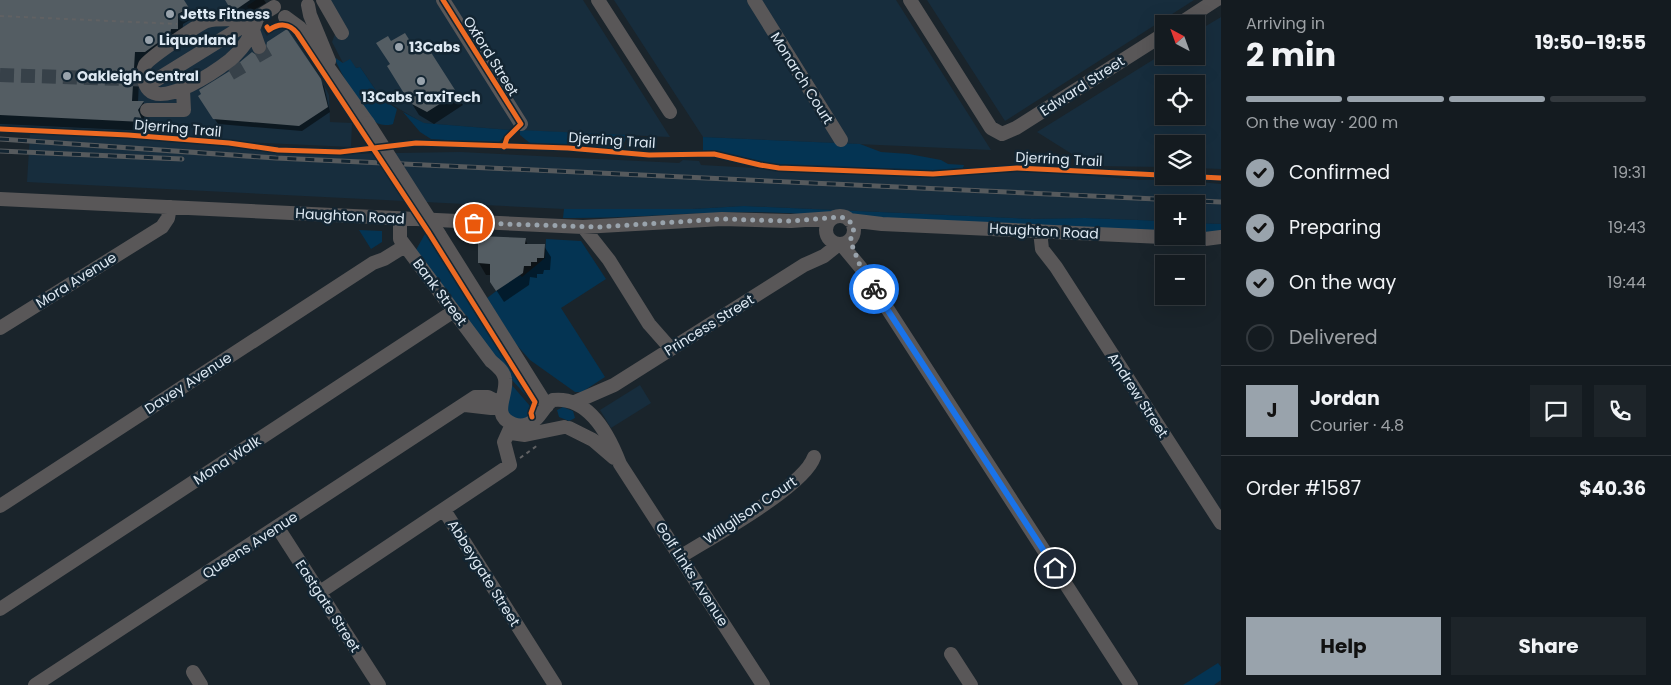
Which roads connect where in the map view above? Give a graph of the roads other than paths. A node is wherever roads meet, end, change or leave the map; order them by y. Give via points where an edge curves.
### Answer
1 (323, 0) edge
2 (443, 0) edge
3 (598, 0) edge
4 (754, 0) edge
5 (910, 0) edge
6 (1216, 0) edge
7 (309, 2) edge
8 (273, 4) edge
9 (1193, 15) edge
10 (285, 17) junction
11 (255, 25) junction
12 (342, 33) dead end
13 (1155, 40) edge
14 (259, 47) tunnel mouth
15 (334, 73) junction
16 (156, 80) tunnel mouth
17 (183, 90) junction
18 (147, 110) dead end
19 (670, 112) dead end
20 (521, 124) dead end
21 (841, 140) dead end
22 (0, 199) edge
23 (163, 207) junction
24 (833, 218) junction
25 (400, 220) junction
26 (849, 220) junction
27 (790, 221) junction
28 (882, 224) junction
29 (598, 227) junction
30 (583, 228) junction
31 (1044, 231) junction
32 (1155, 237) edge
33 (1221, 237) edge
34 (840, 238) junction
35 (1205, 239) joint
36 (402, 242) junction
37 (1221, 244) edge
38 (608, 260) junction
39 (454, 311) junction
40 (0, 328) edge
41 (509, 348) junction
42 (667, 352) junction
43 (614, 385) junction
44 (568, 401) junction
45 (496, 404) junction
46 (547, 407) junction
47 (588, 412) junction
48 (566, 427) junction
49 (510, 428) junction
50 (814, 457) dead end
51 (620, 464) junction
52 (0, 506) edge
53 (444, 510) junction
54 (1221, 523) edge
55 (278, 528) junction
56 (680, 557) junction
57 (320, 592) junction
58 (0, 609) edge
59 (951, 654) dead end
60 (193, 672) dead end
61 (36, 685) edge
62 (201, 685) edge
63 (379, 685) edge
64 (555, 685) edge
65 (763, 685) edge
66 (971, 685) edge
67 (1130, 685) edge

1 - 12 street
2 - 20 street, Oxford Street
3 - 19 street
4 - 21 street, Monarch Court
5 - 13 street, Edward Street via 991,128 999,134 1016,128
6 - 9 street
7 - 10 street via 297,17
7 - 15 street via 310,15
8 - 10 street
8 - 11 street
10 - 15 street via 296,23
11 - 14 street
11 - 16 street
11 - 17 street via 232,62
11 - 17 street via 207,21 146,64 144,77 149,90 159,94
15 - 41 street, bridge
17 - 18 street via 184,110
22 - 23 street, Haughton Road
23 - 25 street, Haughton Road
23 - 40 street, Mora Avenue via 153,231
24 - 26 street, Haughton Road
24 - 27 street, Haughton Road
24 - 34 street via 828,224
25 - 30 street, Haughton Road
25 - 36 street
26 - 28 street, Haughton Road
26 - 34 street via 854,226
27 - 29 street, Haughton Road via 722,219
27 - 34 street, Haughton Road
28 - 31 street, Haughton Road
28 - 34 street, Haughton Road
29 - 30 street, Haughton Road
29 - 38 street
30 - 38 street
31 - 32 street, Haughton Road
31 - 54 street, Andrew Street via 1056,268
33 - 35 street, Haughton Road
34 - 42 street, Princess Street via 824,256 804,264
34 - 67 street
35 - 37 street, Haughton Road
36 - 39 street, Bank Street
36 - 52 street, Davey Avenue via 384,259 377,260
38 - 42 street
39 - 45 street, Bank Street via 491,361 498,379
39 - 58 street, Mona Walk
41 - 44 street
41 - 46 street
42 - 43 street, Princess Street
43 - 44 street, Princess Street
43 - 47 street, Princess Street
44 - 46 street, Princess Street via 553,400
44 - 47 street, Golf Links Avenue
45 - 49 street via 495,420
45 - 55 street, Queens Avenue via 475,397
46 - 48 street via 554,421
46 - 49 street via 528,424
47 - 48 street, Princess Street via 582,422
47 - 51 street, Golf Links Avenue via 613,447
48 - 49 street via 525,435
48 - 51 street, Golf Links Avenue via 598,443
49 - 53 street via 504,442 510,465
50 - 56 street, Willgilson Court via 805,472 785,488
51 - 56 street, Golf Links Avenue
53 - 57 street, Abbeygate Street
53 - 64 street, Abbeygate Street
55 - 57 street, Eastgate Street
55 - 61 street, Queens Avenue
56 - 65 street, Golf Links Avenue
57 - 63 street, Eastgate Street
59 - 66 street
60 - 62 street

